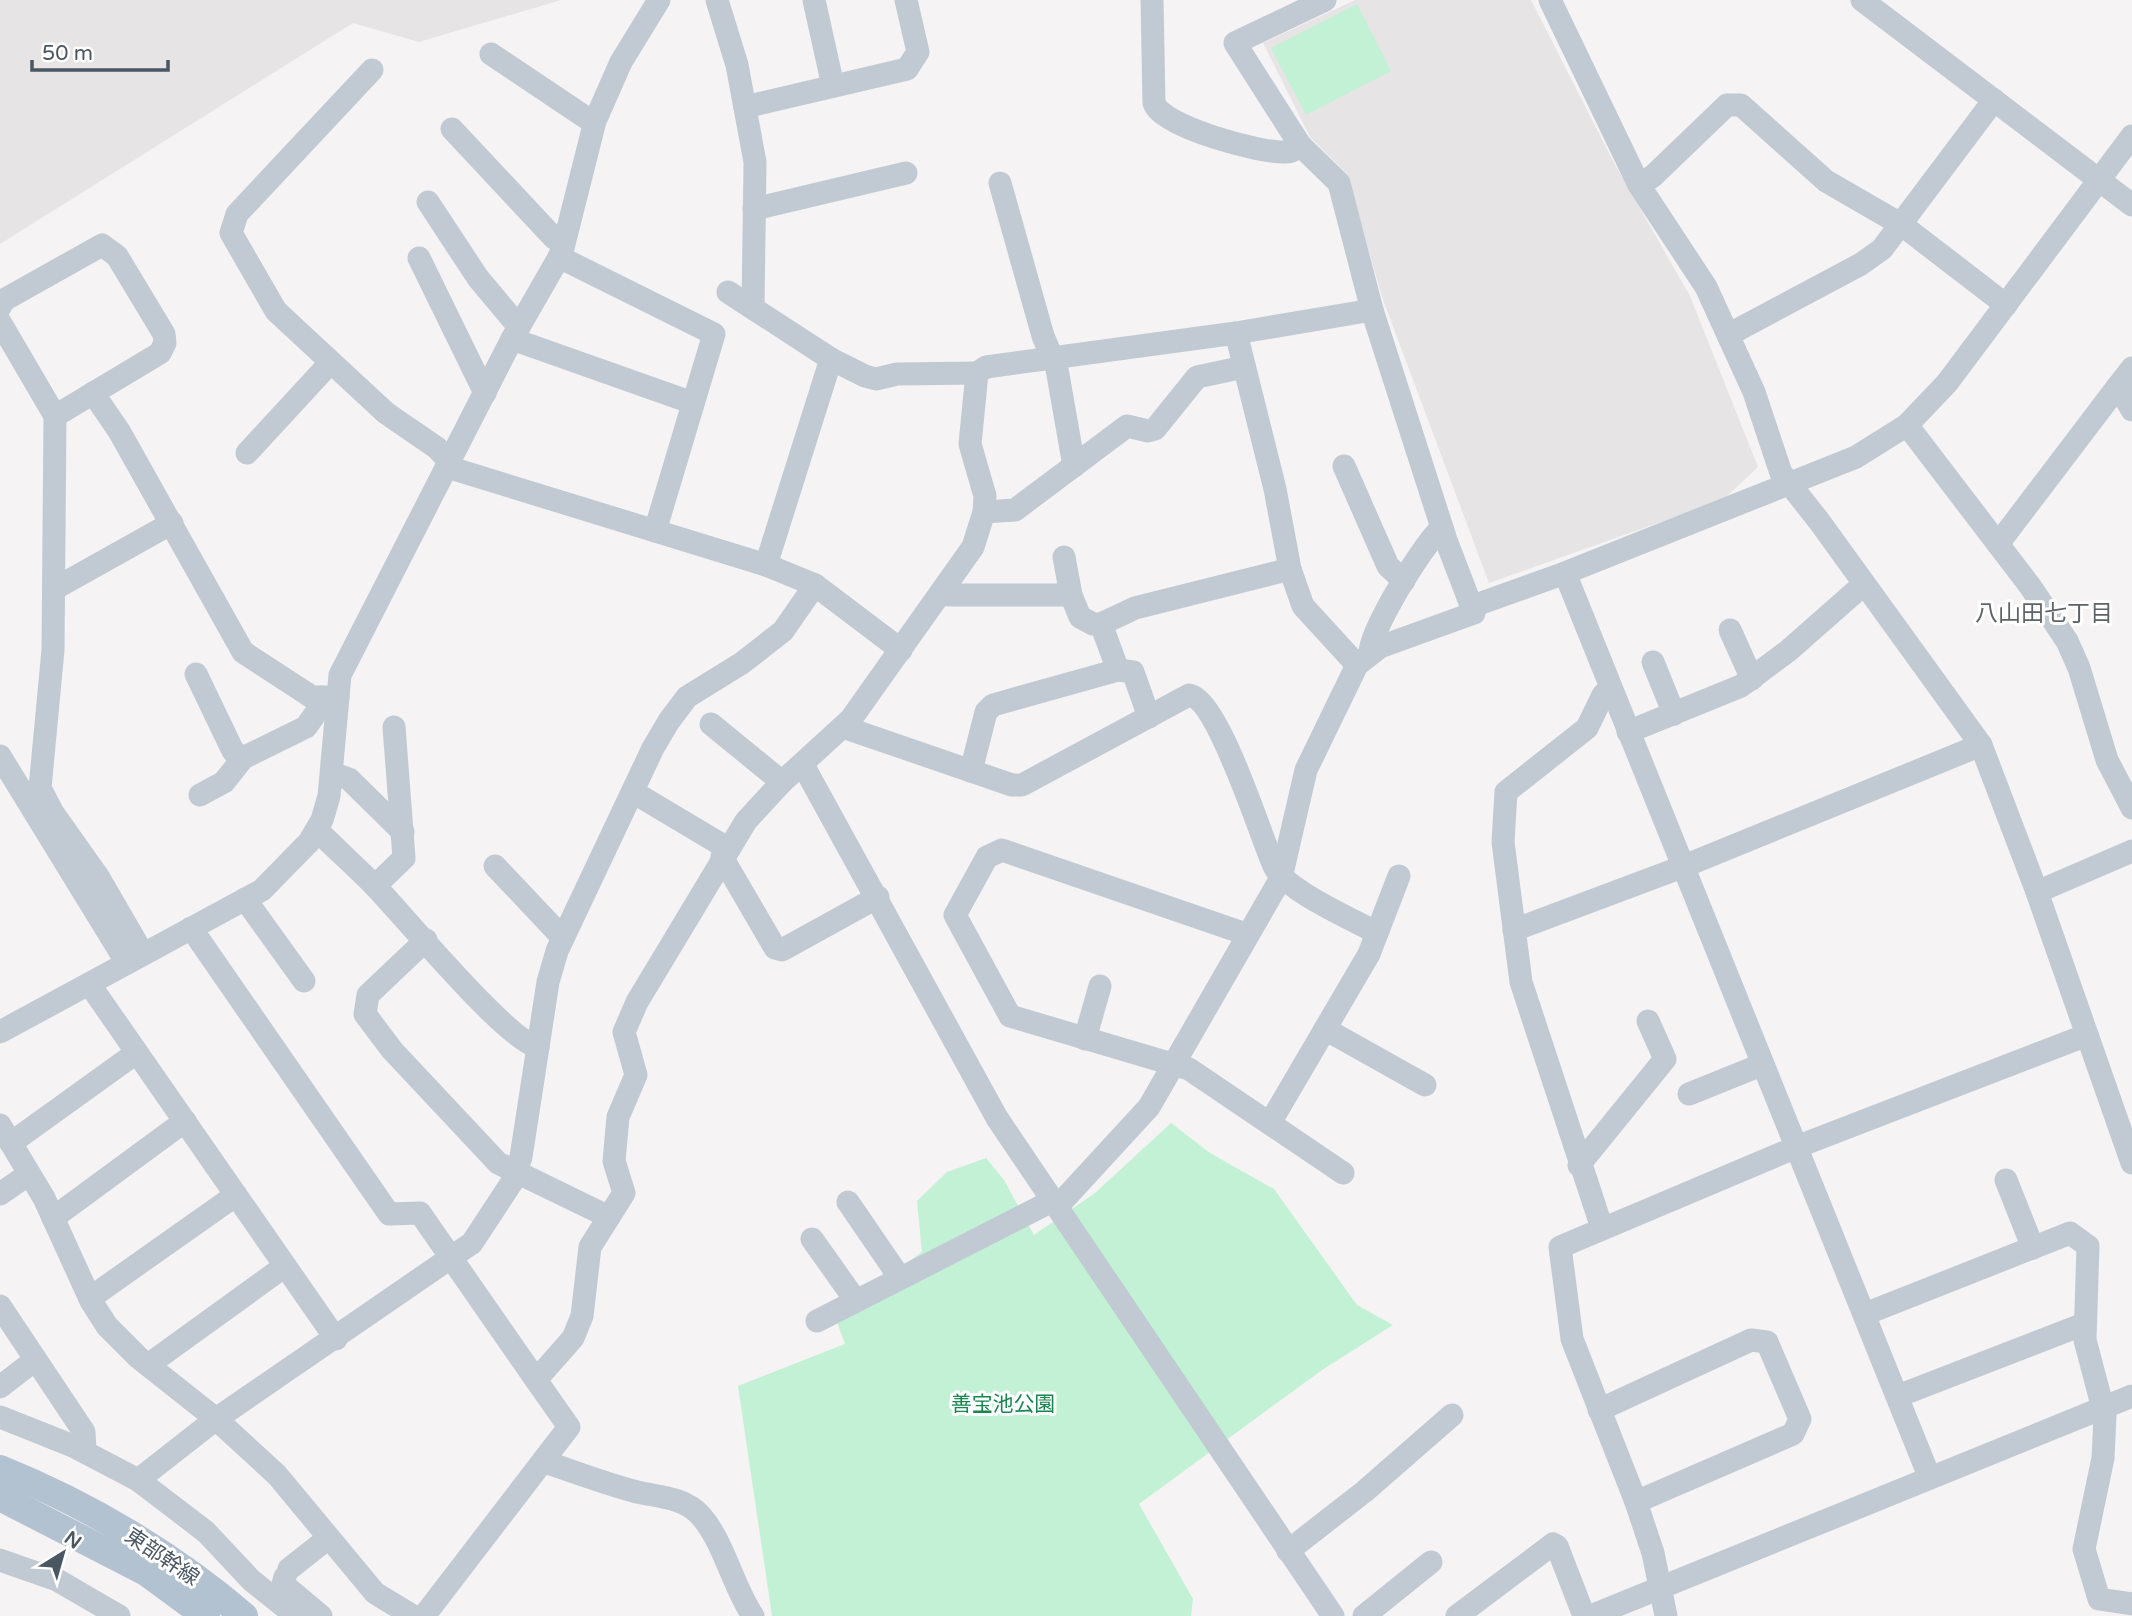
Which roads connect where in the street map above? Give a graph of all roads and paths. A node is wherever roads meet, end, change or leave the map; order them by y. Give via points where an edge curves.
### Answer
1 (659, 0) edge
2 (717, 0) edge
3 (814, 0) edge
4 (906, 0) edge
5 (1152, 0) edge
6 (1325, 0) edge
7 (1550, 0) edge
8 (1862, 0) edge
9 (1289, 7) edge
10 (491, 54) dead end
11 (372, 70) dead end
12 (833, 86) junction
13 (1994, 100) junction
14 (745, 107) junction
15 (594, 123) junction
16 (452, 129) dead end
17 (2132, 136) edge
18 (1300, 145) junction
19 (906, 173) dead end
20 (2098, 180) junction
21 (1000, 183) dead end
22 (1639, 185) junction
23 (428, 202) dead end
24 (2132, 205) edge
25 (754, 209) junction
26 (1902, 225) junction
27 (562, 250) junction
28 (419, 258) dead end
29 (728, 292) dead end
30 (2006, 305) junction
31 (0, 307) edge
32 (753, 308) junction
33 (1372, 310) junction
34 (0, 323) edge
35 (515, 333) junction
36 (1236, 333) junction
37 (1728, 335) junction
38 (1052, 358) junction
39 (831, 359) junction
40 (330, 363) junction
41 (1244, 367) junction
42 (977, 373) junction
43 (2125, 377) edge
44 (93, 393) junction
45 (485, 393) junction
46 (693, 403) junction
47 (2132, 410) edge
48 (55, 416) junction
49 (1907, 425) junction
50 (247, 453) dead end
51 (449, 462) junction
52 (1074, 466) junction
53 (1344, 466) dead end
54 (1788, 484) junction
55 (984, 512) junction
56 (172, 523) junction
57 (1442, 528) junction
58 (655, 531) junction
59 (1998, 544) junction
60 (1064, 557) dead end
61 (766, 565) junction
62 (1290, 569) junction
63 (1565, 573) junction
64 (1404, 581) junction
65 (1863, 585) junction
66 (815, 586) junction
67 (54, 589) junction
68 (942, 591) junction
69 (1071, 595) junction
70 (1473, 606) junction
71 (1101, 624) junction
72 (1730, 630) dead end
73 (901, 650) junction
74 (1364, 659) junction
75 (1653, 662) dead end
76 (1118, 670) junction
77 (196, 674) dead end
78 (1752, 679) junction
79 (1611, 688) junction
80 (330, 697) junction
81 (1674, 714) junction
82 (1149, 717) junction
83 (711, 724) dead end
84 (394, 727) dead end
85 (843, 727) junction
86 (1628, 732) junction
87 (1981, 745) junction
88 (0, 756) edge
89 (243, 758) junction
90 (803, 765) junction
91 (971, 771) junction
92 (332, 773) junction
93 (782, 782) junction
94 (633, 792) junction
95 (200, 794) dead end
96 (2132, 808) edge
97 (317, 830) junction
98 (402, 832) junction
99 (2132, 851) edge
100 (725, 852) junction
101 (495, 866) dead end
102 (1682, 867) junction
103 (1399, 876) dead end
104 (1281, 878) junction
105 (375, 886) junction
106 (2037, 892) junction
107 (878, 897) junction
108 (245, 899) junction
109 (191, 928) junction
110 (1514, 930) junction
111 (1377, 933) junction
112 (1247, 934) junction
113 (563, 938) junction
114 (426, 940) junction
115 (135, 958) junction
116 (304, 981) dead end
117 (90, 985) junction
118 (1100, 986) dead end
119 (1648, 1021) dead end
120 (1325, 1029) junction
121 (0, 1032) edge
122 (2088, 1035) junction
123 (1085, 1039) junction
124 (538, 1047) junction
125 (136, 1053) junction
126 (1174, 1062) junction
127 (1761, 1065) junction
128 (1425, 1085) dead end
129 (1689, 1094) dead end
130 (185, 1121) junction
131 (1270, 1123) junction
132 (5, 1134) edge
133 (1794, 1148) junction
134 (2132, 1163) edge
135 (1579, 1165) junction
136 (515, 1173) junction
137 (1343, 1173) dead end
138 (29, 1174) junction
139 (2006, 1180) dead end
140 (0, 1194) edge
141 (236, 1195) junction
142 (848, 1202) dead end
143 (1055, 1204) junction
144 (609, 1217) junction
145 (53, 1218) junction
146 (1602, 1228) junction
147 (812, 1239) dead end
148 (2033, 1248) junction
149 (449, 1258) junction
150 (285, 1266) junction
151 (900, 1278) junction
152 (90, 1298) junction
153 (856, 1301) junction
154 (0, 1306) edge
155 (1865, 1314) junction
156 (817, 1321) dead end
157 (2084, 1324) junction
158 (335, 1339) junction
159 (35, 1360) junction
160 (148, 1365) junction
161 (536, 1380) junction
162 (0, 1387) edge
163 (1898, 1396) junction
164 (2132, 1396) edge
165 (2103, 1408) junction
166 (1599, 1410) junction
167 (1452, 1415) dead end
168 (0, 1417) edge
169 (216, 1419) junction
170 (85, 1451) junction
171 (545, 1462) junction
172 (0, 1469) edge
173 (1929, 1476) junction
174 (138, 1480) junction
175 (0, 1497) edge
176 (1636, 1502) junction
177 (327, 1539) junction
178 (1288, 1551) junction
179 (1430, 1562) dead end
180 (6, 1569) edge
181 (248, 1577) junction
182 (1660, 1590) junction
183 (2132, 1604) edge
184 (226, 1612) edge
185 (119, 1616) edge
186 (296, 1616) edge
187 (321, 1616) edge
188 (413, 1616) edge
189 (424, 1616) edge
190 (753, 1616) edge
191 (1333, 1616) edge
192 (1364, 1616) edge
193 (1457, 1616) edge
194 (1584, 1616) edge
195 (1591, 1616) edge
196 (1666, 1616) edge

1 - 15 street via 621,62
2 - 14 street
3 - 12 street
4 - 12 street via 918,52 907,69
5 - 18 street via 1154,103 1160,113 1226,140 1264,149 1289,152
6 - 9 street
7 - 22 street
8 - 13 street
9 - 18 street via 1235,43
10 - 15 street
11 - 40 street via 237,214 231,233 276,311
12 - 14 street
13 - 20 street
13 - 26 street
14 - 25 street via 755,162
15 - 27 street
16 - 27 street
17 - 20 street
18 - 33 street via 1339,183
19 - 25 street
20 - 24 street
20 - 30 street
21 - 38 street
22 - 26 street via 1734,103 1826,181
22 - 37 street via 1706,287
23 - 35 street
25 - 32 street
26 - 30 street
26 - 37 street via 1882,249 1861,264
27 - 35 street
27 - 46 street via 714,334
28 - 45 street
29 - 32 street
30 - 49 street via 1947,383
31 - 44 street via 4,300 99,245 114,252 165,343 160,353
32 - 39 street
33 - 36 street
33 - 57 street
34 - 48 street
35 - 45 street
35 - 46 street
36 - 38 street
36 - 41 street
37 - 54 street
38 - 42 street via 986,367
38 - 52 street
39 - 42 street via 872,378
39 - 61 street
40 - 50 street
40 - 51 street
41 - 52 street via 1197,377 1155,429 1127,426
41 - 62 street
42 - 55 street via 970,444 985,496
43 - 47 street
43 - 59 street
44 - 48 street
44 - 56 street
45 - 51 street
46 - 58 street
48 - 67 street
49 - 54 street via 1856,457
49 - 59 street
51 - 58 street via 457,470
51 - 80 street
52 - 55 street via 1015,510
53 - 64 street via 1388,566
54 - 63 street
54 - 65 street via 1801,495
55 - 68 street via 973,547
56 - 67 street
56 - 80 street via 243,652 312,697
57 - 64 street
57 - 70 street
58 - 61 street
59 - 96 street via 2074,654 2106,760
60 - 69 street
61 - 66 street
62 - 71 street via 1135,608
62 - 74 street via 1303,606
63 - 70 street
63 - 79 street
64 - 74 street
65 - 78 street
65 - 87 street
66 - 73 street
66 - 94 street via 783,631 687,697 653,748
67 - 115 street via 40,788 99,878
68 - 69 street via 1001,597
68 - 73 street
69 - 71 street via 1080,617
70 - 74 street via 1474,613 1380,648
71 - 76 street
72 - 78 street
73 - 85 street
74 - 104 street via 1306,770
75 - 81 street
76 - 82 street via 1133,672
76 - 91 street via 993,705 986,712
77 - 89 street via 233,751
78 - 81 street
79 - 86 street
79 - 110 street via 1587,728 1506,792 1503,842
80 - 89 street via 306,727
80 - 92 street
81 - 86 street
82 - 91 street via 1022,785
82 - 104 street via 1189,695 1204,702 1239,773
83 - 93 street
84 - 98 street
85 - 90 street
85 - 91 street
86 - 102 street
87 - 102 street
87 - 106 street
88 - 115 street
89 - 95 street via 224,782
90 - 93 street
90 - 107 street
92 - 97 street via 328,803
92 - 98 street via 349,779
93 - 100 street via 753,812
94 - 100 street
94 - 113 street
97 - 105 street
97 - 108 street via 280,874
98 - 105 street via 404,858
99 - 106 street
100 - 107 street via 775,948 782,950
100 - 144 street via 624,1032 636,1074 618,1121 614,1161 624,1193
101 - 113 street
102 - 110 street
102 - 127 street
103 - 111 street
104 - 111 street
104 - 112 street
105 - 114 street
106 - 122 street
107 - 143 street via 997,1118
108 - 109 street
108 - 116 street
109 - 115 street
109 - 149 street via 389,1214 420,1213
110 - 135 street via 1521,982
111 - 120 street
112 - 123 street via 1002,850 990,853 956,911 957,920 1006,1013
112 - 126 street
113 - 124 street via 548,982
114 - 124 street via 522,1042
114 - 136 street via 368,995 365,1014 392,1050 489,1154
115 - 117 street
117 - 121 street
117 - 125 street
118 - 123 street
119 - 135 street via 1665,1059
120 - 128 street
120 - 131 street
122 - 133 street
122 - 134 street
123 - 126 street
124 - 136 street
125 - 130 street
125 - 132 street
126 - 131 street
126 - 143 street via 1142,1116
127 - 129 street
127 - 133 street
130 - 141 street
130 - 145 street
131 - 137 street
132 - 138 street
133 - 146 street
133 - 155 street
135 - 146 street
136 - 144 street
136 - 149 street via 472,1243
138 - 140 street
138 - 145 street
139 - 148 street
141 - 150 street
141 - 152 street
142 - 151 street
143 - 151 street
143 - 178 street
144 - 161 street via 590,1247 579,1325 564,1350
145 - 152 street
146 - 166 street via 1560,1247 1569,1326
147 - 153 street
148 - 155 street
148 - 157 street via 2070,1233 2085,1241 2089,1274
149 - 158 street
149 - 161 street
150 - 158 street
150 - 160 street
151 - 153 street
152 - 160 street via 107,1326
153 - 156 street
154 - 159 street
155 - 163 street
157 - 163 street
157 - 165 street
158 - 169 street
159 - 162 street
159 - 170 street via 84,1432
160 - 169 street
161 - 171 street via 569,1427
163 - 173 street
164 - 165 street
165 - 173 street
165 - 183 street via 2104,1458 2084,1556 2099,1599
166 - 176 street
166 - 176 street via 1751,1340 1767,1342 1800,1419 1793,1434
167 - 178 street
168 - 170 street
169 - 174 street
169 - 177 street via 284,1483
170 - 174 street
171 - 189 street
171 - 190 street via 637,1492 671,1498 691,1508 709,1530
172 - 184 main road, 東部幹線 via 96,1515 156,1552
173 - 182 street
174 - 181 street via 206,1532
175 - 184 main road, 東部幹線
176 - 182 street
177 - 187 street via 287,1573 283,1584
177 - 188 street via 375,1593
178 - 191 street
179 - 192 street
180 - 185 street via 57,1580
181 - 184 street
181 - 186 street
182 - 195 street
182 - 196 street
193 - 194 street via 1553,1544 1558,1546

